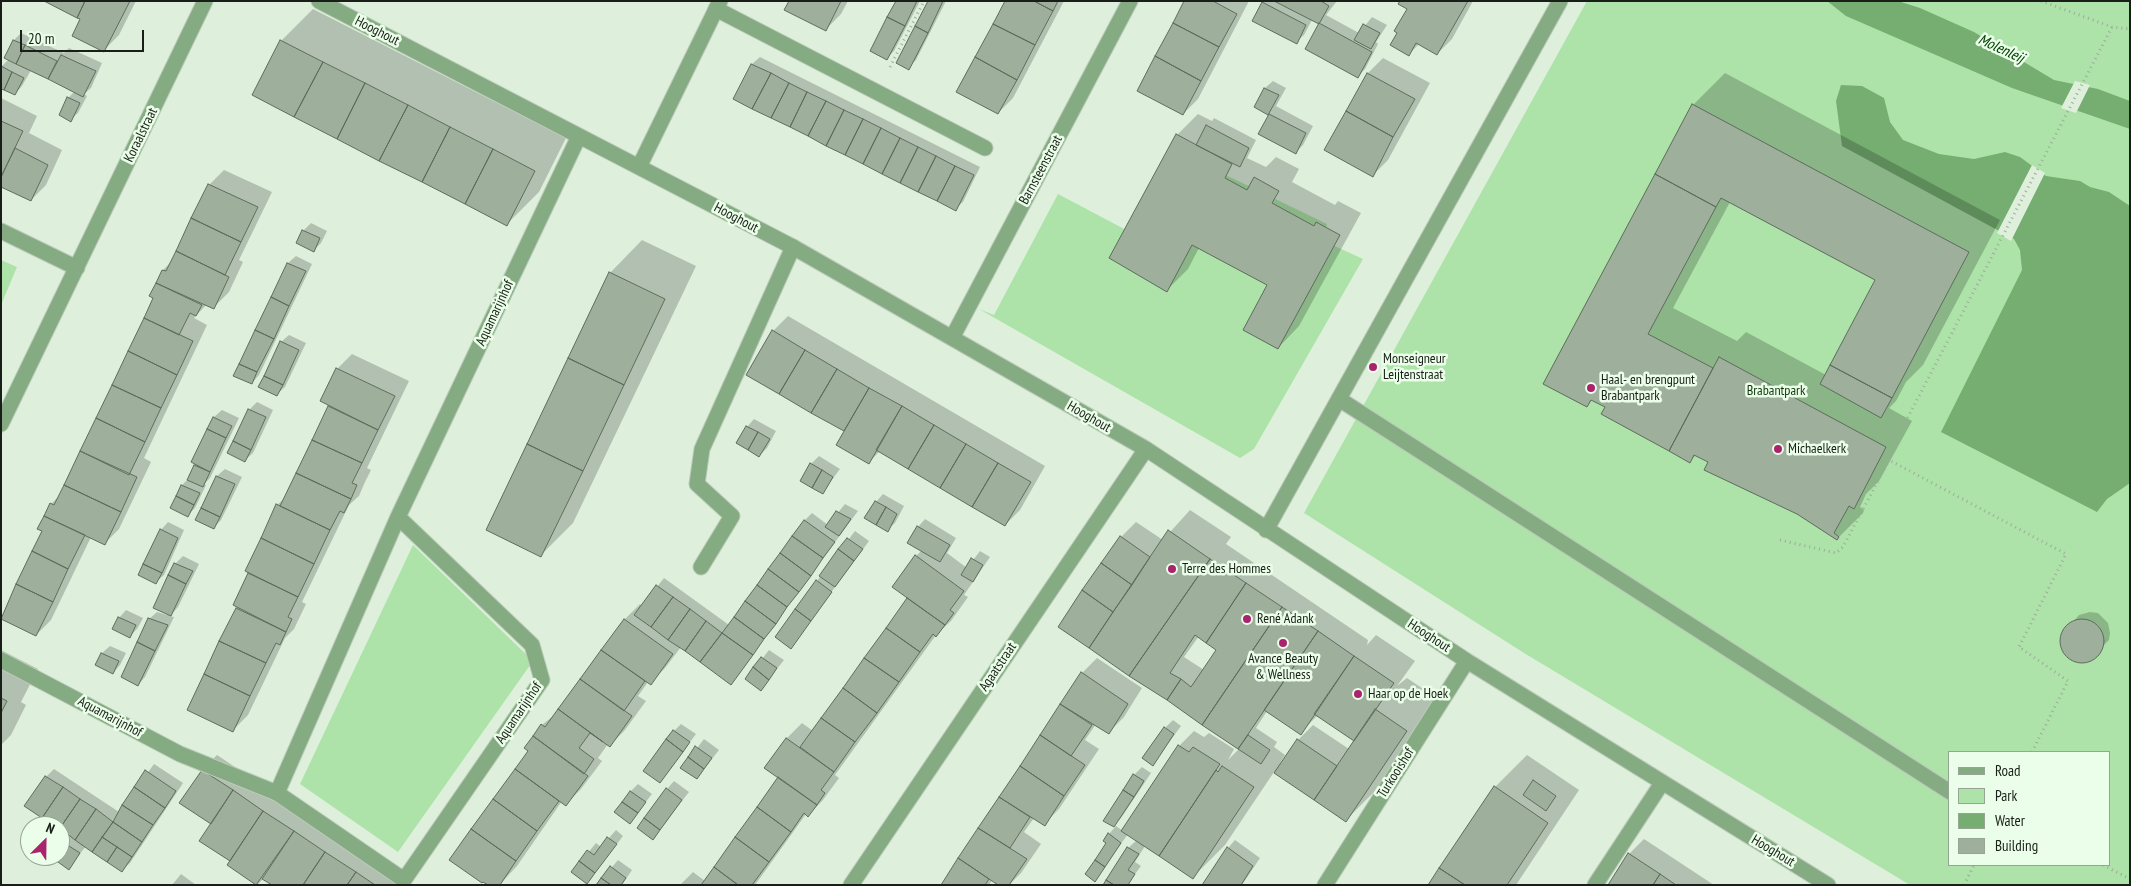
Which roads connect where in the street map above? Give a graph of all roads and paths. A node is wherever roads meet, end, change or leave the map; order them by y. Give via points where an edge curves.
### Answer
1 (205, 1) edge
2 (319, 1) edge
3 (924, 1) edge
4 (1130, 1) edge
5 (1560, 1) edge
6 (2041, 1) edge
7 (718, 5) edge
8 (347, 8) edge
9 (2112, 27) junction
10 (2130, 29) edge
11 (876, 93) junction
12 (579, 136) junction
13 (985, 148) dead end
14 (639, 167) junction
15 (1, 231) edge
16 (793, 247) junction
17 (77, 268) junction
18 (952, 338) junction
19 (1800, 386) dead end
20 (1340, 399) junction
21 (1, 424) edge
22 (1897, 438) junction
23 (1146, 449) junction
24 (1889, 460) junction
25 (398, 518) junction
26 (1266, 530) junction
27 (1780, 540) dead end
28 (701, 567) dead end
29 (1, 660) edge
30 (1468, 661) junction
31 (2033, 751) edge
32 (1662, 783) junction
33 (1948, 791) edge
34 (277, 793) junction
35 (1974, 866) edge
36 (2105, 866) edge
37 (2130, 879) edge
38 (407, 882) edge
39 (851, 885) edge
40 (1325, 885) edge
41 (1596, 885) edge
42 (1828, 885) edge
43 (1964, 885) edge

1 - 17 street, Koraalstraat
2 - 8 street, Hooghout
3 - 11 path
4 - 18 street, Barnsteenstraat
5 - 20 street
6 - 9 path
7 - 11 street
7 - 14 street
8 - 12 street, Hooghout
9 - 10 path
9 - 22 path
11 - 13 street
12 - 14 street, Hooghout
12 - 25 street, Aquamarijnhof
14 - 16 street, Hooghout
15 - 17 street
16 - 18 street, Hooghout
16 - 28 street via 702,449 697,484 732,516
17 - 21 street, Koraalstraat
18 - 23 street, Hooghout
19 - 22 path
20 - 26 street
20 - 33 street
22 - 24 path
23 - 26 street, Hooghout
23 - 39 street, Agaatstraat
24 - 27 path via 1843,546 1836,553
24 - 31 path via 2066,554 2019,648 2068,681
25 - 34 street, Aquamarijnhof
25 - 38 street, Aquamarijnhof via 532,645 542,680
26 - 30 street, Hooghout
29 - 34 street, Aquamarijnhof via 180,754
30 - 32 street, Hooghout
30 - 40 street, Turkooishof
32 - 41 street
32 - 42 street, Hooghout
34 - 38 street, Aquamarijnhof
35 - 43 path
36 - 37 path

